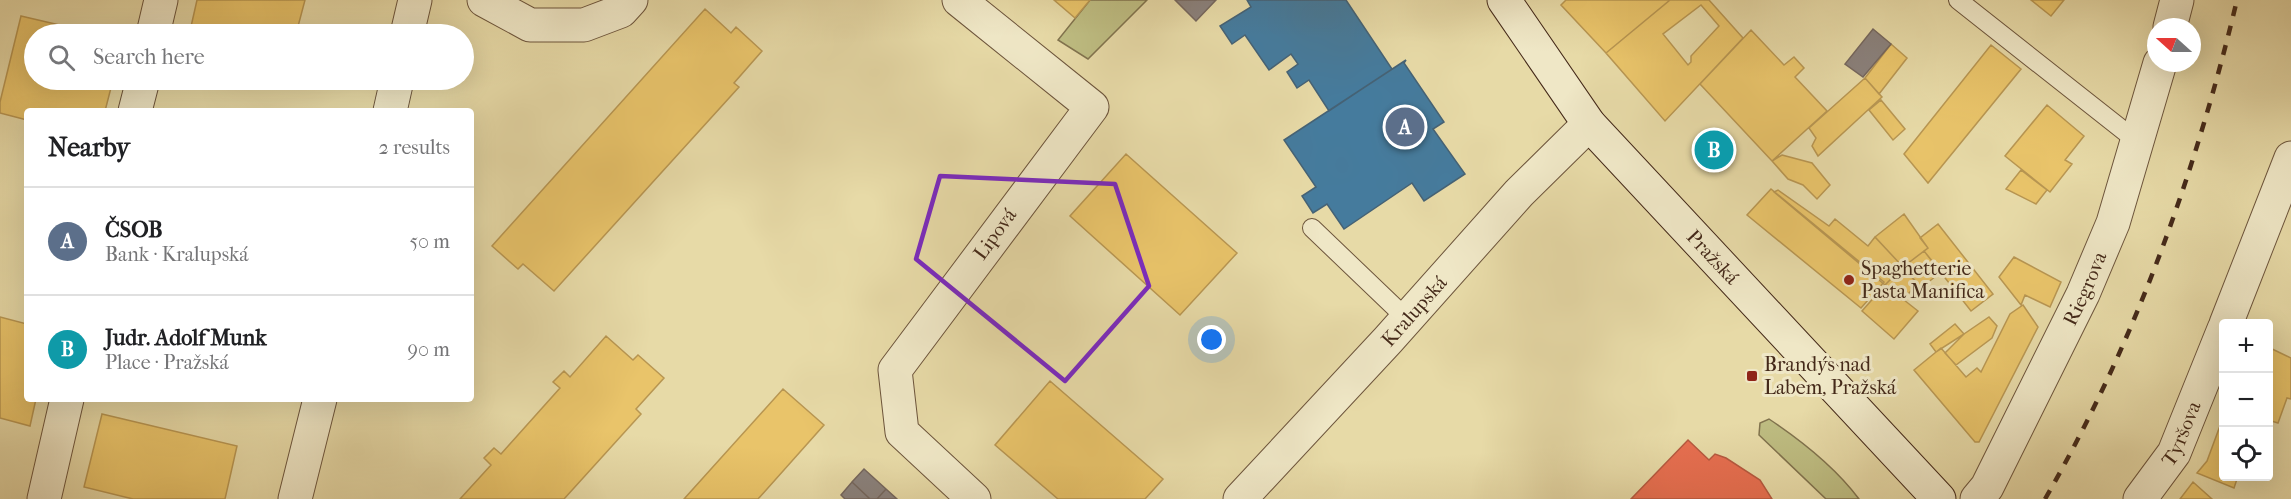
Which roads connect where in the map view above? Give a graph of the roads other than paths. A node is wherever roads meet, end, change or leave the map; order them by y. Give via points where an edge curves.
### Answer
1 (161, 0) edge
2 (415, 0) edge
3 (484, 0) edge
4 (631, 0) edge
5 (959, 0) edge
6 (1504, 0) edge
7 (1958, 0) edge
8 (2176, 0) edge
9 (2172, 18) edge
10 (155, 24) edge
11 (409, 24) edge
12 (2157, 72) edge
13 (140, 90) edge
14 (395, 90) edge
15 (136, 108) edge
16 (391, 108) edge
17 (1589, 124) junction
18 (2138, 142) junction
19 (2291, 158) edge
20 (1312, 228) dead end
21 (2228, 319) edge
22 (1407, 320) junction
23 (2219, 339) edge
24 (66, 402) edge
25 (319, 402) edge
26 (44, 499) edge
27 (295, 499) edge
28 (974, 499) edge
29 (1240, 499) edge
30 (1939, 499) edge
31 (1977, 499) edge
32 (2140, 499) edge

1 - 10 street
2 - 11 street
3 - 4 street via 530,24 584,25 621,10
5 - 28 street, Lipová via 1092,107 895,370 902,432
6 - 17 street, Pražská
7 - 18 lane
8 - 9 street
12 - 18 street, Riegrova
13 - 15 street
14 - 16 street
17 - 22 street, Kralupská via 1519,193
17 - 30 street, Pražská
18 - 31 street, Riegrova via 2113,223 2084,294 1987,487
19 - 21 street
20 - 22 lane
22 - 29 street, Kralupská
23 - 32 street, Tyršova via 2174,453
24 - 26 street
25 - 27 street

